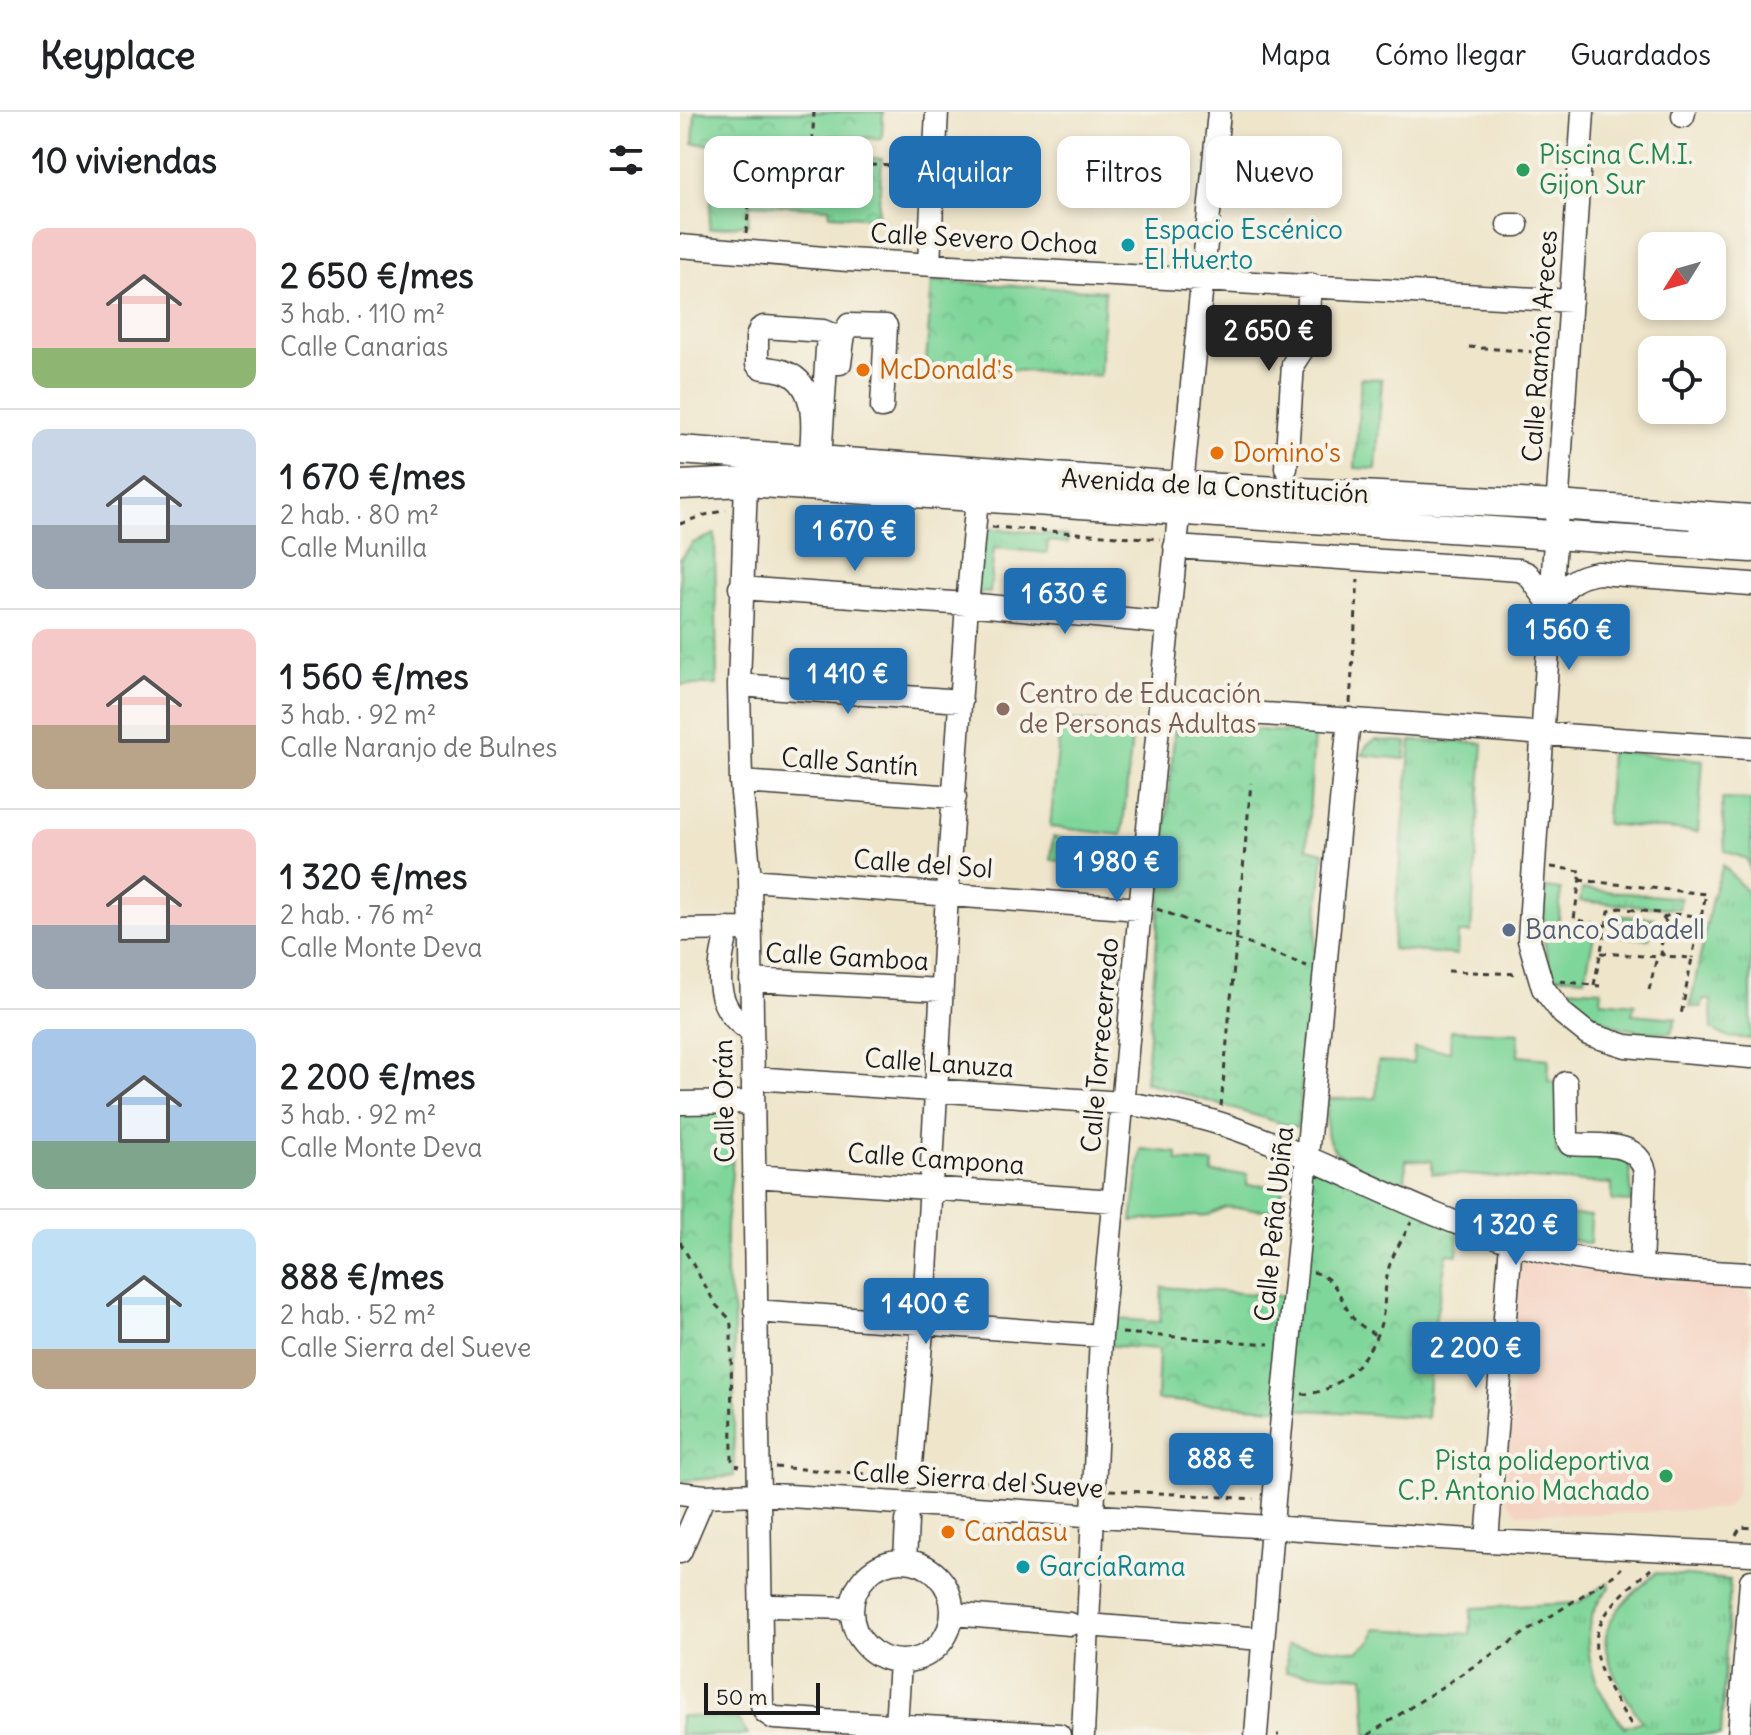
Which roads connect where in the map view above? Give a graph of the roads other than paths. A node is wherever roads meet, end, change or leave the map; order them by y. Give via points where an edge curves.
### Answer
1 (937, 112) edge
2 (1219, 112) edge
3 (1583, 112) edge
4 (680, 245) edge
5 (929, 263) junction
6 (1201, 278) junction
7 (1310, 290) junction
8 (1571, 301) junction
9 (1568, 339) junction
10 (1591, 340) dead end
11 (882, 407) dead end
12 (833, 432) dead end
13 (680, 450) edge
14 (815, 460) junction
15 (1286, 468) dead end
16 (746, 482) junction
17 (680, 485) edge
18 (1180, 498) junction
19 (1557, 505) junction
20 (680, 506) edge
21 (976, 510) dead end
22 (1751, 519) edge
23 (1751, 534) edge
24 (1556, 536) junction
25 (1641, 540) junction
26 (1175, 547) junction
27 (1751, 548) edge
28 (1751, 584) edge
29 (740, 588) junction
30 (968, 600) junction
31 (1551, 606) junction
32 (1168, 623) junction
33 (739, 685) junction
34 (961, 701) junction
35 (1160, 708) junction
36 (1349, 719) junction
37 (1542, 735) junction
38 (1751, 748) edge
39 (741, 782) junction
40 (955, 797) junction
41 (750, 880) junction
42 (947, 894) junction
43 (1147, 909) junction
44 (739, 929) junction
45 (680, 930) edge
46 (751, 980) junction
47 (941, 990) junction
48 (751, 1031) junction
49 (1751, 1057) edge
50 (752, 1078) junction
51 (1566, 1083) dead end
52 (936, 1091) junction
53 (752, 1102) junction
54 (680, 1103) edge
55 (1123, 1103) junction
56 (1308, 1157) junction
57 (754, 1176) junction
58 (931, 1186) junction
59 (1114, 1201) junction
60 (1511, 1243) junction
61 (1641, 1267) junction
62 (1751, 1274) edge
63 (755, 1311) junction
64 (1112, 1335) junction
65 (910, 1477) road end
66 (680, 1493) edge
67 (758, 1494) junction
68 (704, 1496) junction
69 (1094, 1515) junction
70 (907, 1521) dead end
71 (1272, 1528) junction
72 (1487, 1541) junction
73 (680, 1552) edge
74 (1751, 1554) edge
75 (905, 1561) junction
76 (1751, 1581) edge
77 (773, 1606) dead end
78 (852, 1608) junction
79 (953, 1614) junction
80 (1070, 1624) dead end
81 (1100, 1626) dead end
82 (1250, 1638) dead end
83 (900, 1662) junction
84 (896, 1726) junction
85 (1059, 1735) edge
86 (1083, 1735) edge
87 (1256, 1735) edge
88 (1739, 1735) edge

1 - 5 street
2 - 6 street, Calle Torrecerredo
3 - 8 street, Calle Ramón Areces
4 - 5 street, Calle Severo Ochoa
5 - 6 street, Calle Severo Ochoa
6 - 7 street, Calle Severo Ochoa
6 - 18 street, Calle Torrecerredo
7 - 8 street, Calle Severo Ochoa
7 - 15 street via 1306,344 1293,364
8 - 9 street, Calle Ramón Areces
9 - 10 street
9 - 19 street, Calle Ramón Areces
11 - 12 street via 886,326 849,325
13 - 14 main road, Avenida de la Constitución
14 - 14 street via 828,333 764,327 757,337 757,364 787,372 802,388 814,422
14 - 18 main road, Avenida de la Constitución
16 - 17 main road, Avenida de la Constitución
16 - 18 main road, Avenida de la Constitución
16 - 20 main road
16 - 29 street, Calle Orán
18 - 19 main road, Avenida de la Constitución
18 - 24 main road, Avenida de la Constitución
18 - 26 street, Calle Torrecerredo
19 - 22 main road, Avenida de la Constitución
19 - 24 street, Calle Ramón Areces
21 - 30 street
23 - 25 street, Avenida de la Constitución via 1675,532
24 - 25 main road, Avenida de la Constitución
24 - 31 street, Calle Ramón Areces
25 - 27 main road, Avenida de la Constitución
26 - 31 street via 1519,570 1528,574
26 - 32 street, Calle Torrecerredo
28 - 31 street via 1598,573 1579,576
29 - 30 street
29 - 33 street, Calle Orán
30 - 32 street
30 - 34 street
31 - 37 street, Calle Ramón Areces
32 - 35 street, Calle Torrecerredo
33 - 34 street
33 - 39 street, Calle Orán
34 - 40 street
35 - 36 street
35 - 43 street, Calle Torrecerredo
36 - 37 street
36 - 56 street, Calle Peña Ubiña
37 - 38 street
37 - 49 street, Calle Ramón Areces via 1529,940 1543,988 1588,1034 1626,1046
39 - 40 street, Calle Santín
39 - 41 street, Calle Orán
40 - 42 street
41 - 42 street, Calle del Sol
41 - 44 street, Calle Orán
42 - 43 street, Calle del Sol
42 - 47 street
43 - 55 street, Calle Torrecerredo
44 - 45 street
44 - 46 street, Calle Orán
44 - 48 street via 719,968 723,1002 735,1022
46 - 47 street, Calle Gamboa
46 - 48 street, Calle Orán
47 - 52 street
48 - 50 street, Calle Orán
50 - 52 street, Calle Lanuza
50 - 53 street, Calle Orán
51 - 61 street via 1570,1144 1627,1147 1642,1160
52 - 55 street, Calle Lanuza
52 - 58 street
53 - 54 street
53 - 57 street, Calle Orán
55 - 56 street, Calle Lanuza via 1232,1127
55 - 59 street, Calle Torrecerredo
56 - 60 street, Calle Lanuza
56 - 71 street, Calle Peña Ubiña
57 - 58 street, Calle Campona
57 - 63 street, Calle Orán
58 - 59 street, Calle Campona
58 - 65 street
59 - 64 street, Calle Torrecerredo
60 - 61 street, Calle Lanuza
60 - 72 street
61 - 62 street, Calle Lanuza
63 - 64 street
63 - 67 street, Calle Orán
64 - 69 street, Calle Torrecerredo
66 - 68 street, Calle Sierra del Sueve
67 - 68 street, Calle Sierra del Sueve
67 - 69 street, Calle Sierra del Sueve
67 - 84 street, Calle Orán via 762,1705 770,1716
68 - 73 street
69 - 71 street, Calle Sierra del Sueve
69 - 86 street, Calle Torrecerredo
70 - 75 street
71 - 72 street, Calle Sierra del Sueve
71 - 87 street, Calle Peña Ubiña
72 - 74 street, Calle Sierra del Sueve
75 - 78 street via 889,1563 863,1579
75 - 79 street via 934,1572 945,1584
76 - 88 street
77 - 78 street
78 - 83 street via 860,1639 884,1658
79 - 80 street
79 - 83 street via 949,1630 930,1654
81 - 82 street
83 - 84 street
84 - 85 street

